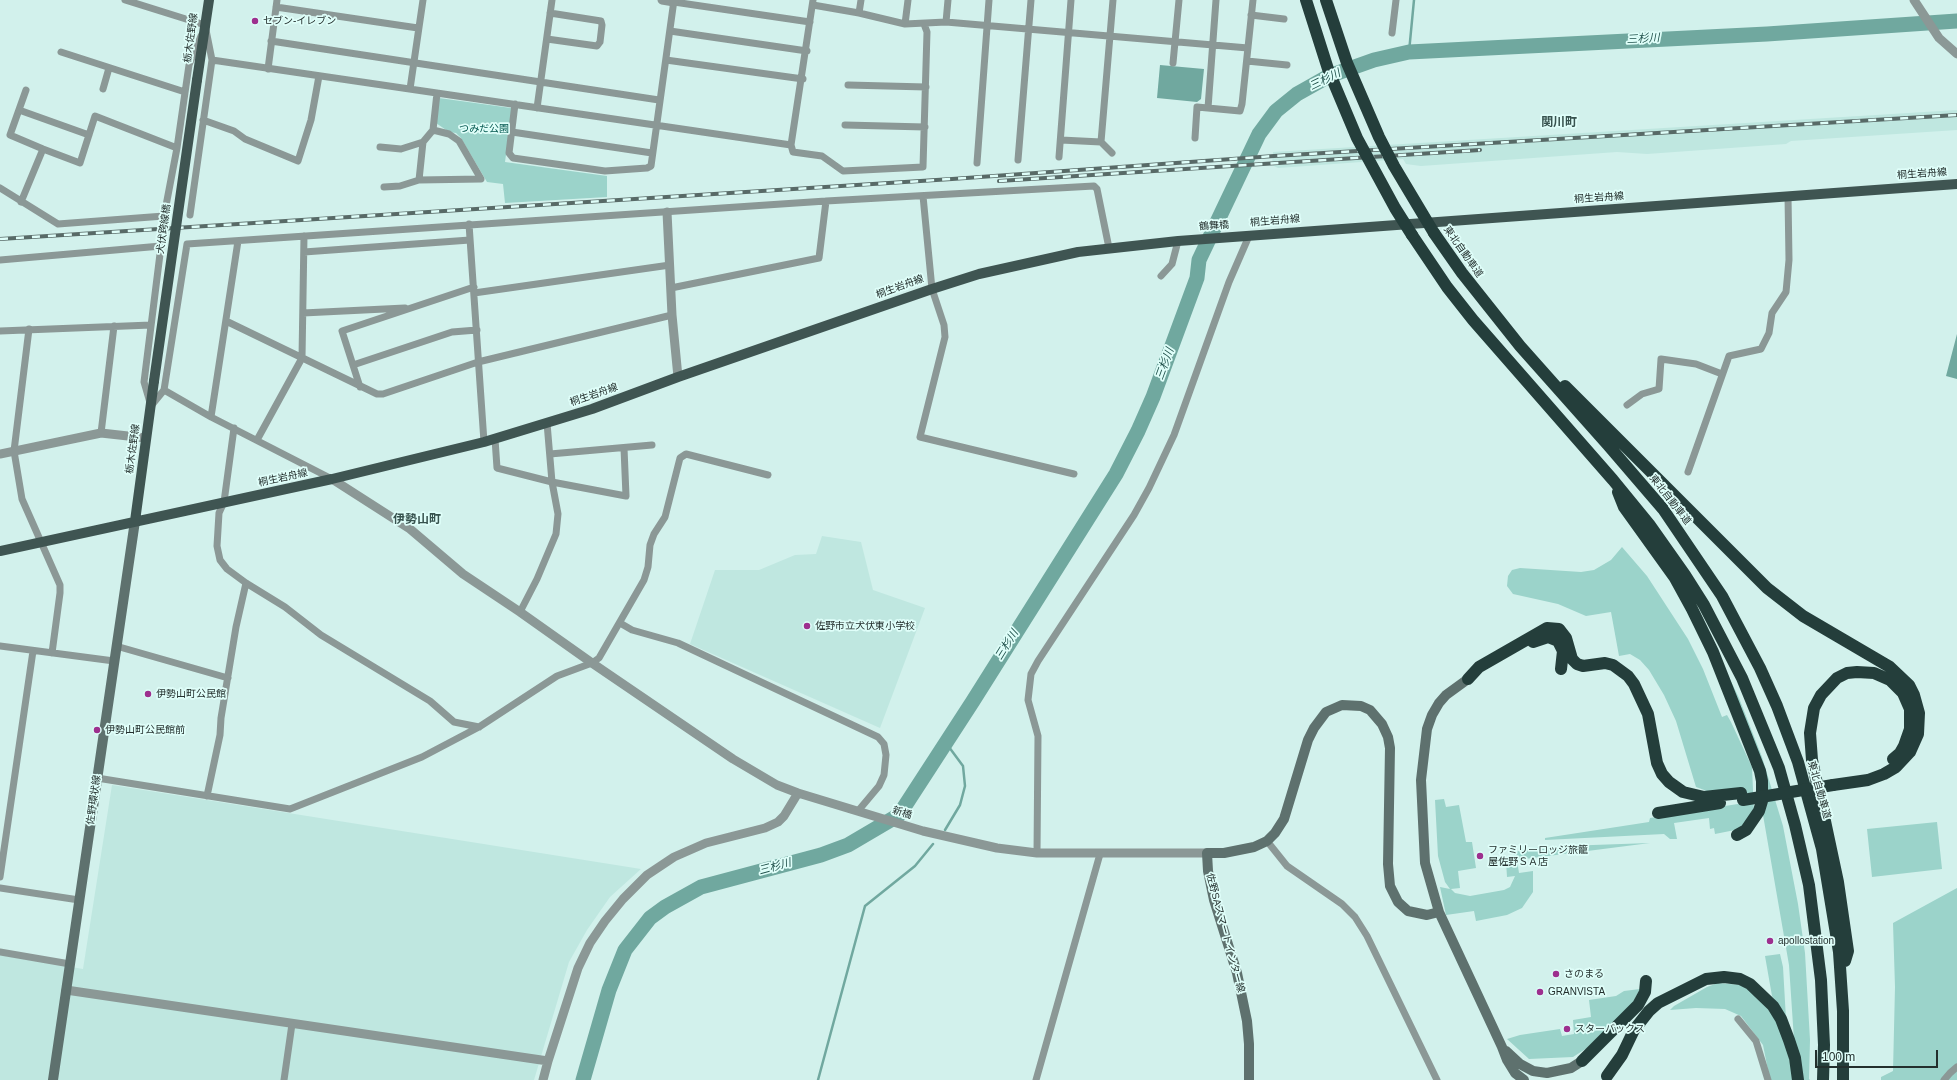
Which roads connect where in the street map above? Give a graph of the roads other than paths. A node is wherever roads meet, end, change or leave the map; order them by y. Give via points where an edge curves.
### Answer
1 (125, 0) edge
2 (209, 0) edge
3 (423, 0) edge
4 (552, 0) edge
5 (662, 0) edge
6 (861, 0) edge
7 (908, 0) edge
8 (948, 0) edge
9 (989, 0) edge
10 (1031, 0) edge
11 (1071, 0) edge
12 (1113, 0) edge
13 (1179, 0) edge
14 (1216, 0) edge
15 (1253, 0) edge
16 (1306, 0) edge
17 (1326, 0) edge
18 (1396, 0) edge
19 (1914, 0) edge
20 (674, 1) edge
21 (813, 2) edge
22 (276, 4) edge
23 (859, 12) junction
24 (550, 13) junction
25 (1251, 15) junction
26 (1284, 19) dead end
27 (810, 22) junction
28 (946, 22) junction
29 (905, 24) junction
30 (924, 24) junction
31 (205, 25) junction
32 (987, 26) junction
33 (418, 28) junction
34 (1029, 29) junction
35 (670, 31) junction
36 (1068, 33) junction
37 (1392, 33) dead end
38 (1110, 36) junction
39 (547, 39) junction
40 (272, 41) junction
41 (1175, 42) junction
42 (1212, 45) junction
43 (1248, 48) junction
44 (806, 51) junction
45 (61, 52) dead end
46 (1957, 54) edge
47 (212, 60) junction
48 (666, 60) junction
49 (1247, 61) junction
50 (414, 62) junction
51 (1173, 62) dead end
52 (1287, 65) dead end
53 (109, 68) junction
54 (268, 69) junction
55 (319, 76) junction
56 (803, 79) junction
57 (197, 80) joint
58 (541, 82) junction
59 (848, 86) dead end
60 (926, 87) junction
61 (103, 89) dead end
62 (410, 89) junction
63 (26, 90) dead end
64 (185, 92) junction
65 (437, 93) junction
66 (659, 100) junction
67 (515, 104) junction
68 (537, 108) junction
69 (1208, 108) junction
70 (19, 110) junction
71 (203, 120) junction
72 (656, 125) junction
73 (845, 125) dead end
74 (925, 127) junction
75 (433, 130) junction
76 (512, 132) junction
77 (89, 135) junction
78 (1194, 138) dead end
79 (1061, 140) junction
80 (422, 142) junction
81 (1101, 142) junction
82 (791, 145) junction
83 (380, 147) dead end
84 (177, 148) junction
85 (43, 149) junction
86 (652, 152) junction
87 (1112, 153) dead end
88 (1058, 157) dead end
89 (1018, 160) dead end
90 (977, 163) dead end
91 (418, 180) junction
92 (1957, 184) edge
93 (0, 188) edge
94 (384, 188) dead end
95 (923, 196) junction
96 (1788, 196) junction
97 (826, 201) junction
98 (20, 202) junction
99 (667, 212) junction
100 (190, 215) dead end
101 (469, 224) junction
102 (304, 236) junction
103 (1245, 236) junction
104 (238, 240) junction
105 (470, 240) junction
106 (1188, 240) joint
107 (1178, 241) junction
108 (1109, 248) junction
109 (304, 252) junction
110 (0, 260) edge
111 (670, 265) junction
112 (1161, 276) dead end
113 (671, 288) junction
114 (932, 289) junction
115 (474, 290) junction
116 (415, 307) junction
117 (303, 313) junction
118 (672, 315) junction
119 (226, 322) junction
120 (151, 325) junction
121 (114, 326) junction
122 (29, 329) junction
123 (476, 330) junction
124 (0, 331) edge
125 (1520, 346) junction
126 (302, 358) junction
127 (478, 362) junction
128 (353, 365) junction
129 (1722, 374) junction
130 (678, 377) junction
131 (154, 381) joint
132 (360, 387) junction
133 (164, 390) junction
134 (1627, 405) dead end
135 (151, 406) junction
136 (211, 416) junction
137 (547, 423) junction
138 (234, 428) junction
139 (101, 433) junction
140 (146, 438) junction
141 (495, 439) junction
142 (257, 440) junction
143 (484, 442) junction
144 (652, 445) dead end
145 (624, 448) junction
146 (14, 451) junction
147 (0, 454) edge
148 (550, 454) junction
149 (1688, 472) dead end
150 (1074, 474) dead end
151 (768, 475) dead end
152 (332, 479) junction
153 (1613, 480) junction
154 (552, 482) junction
155 (224, 502) junction
156 (135, 521) junction
157 (42, 542) junction
158 (0, 551) edge
159 (246, 583) junction
160 (520, 612) junction
161 (620, 623) junction
162 (0, 646) edge
163 (116, 646) junction
164 (33, 651) junction
165 (52, 653) junction
166 (114, 661) junction
167 (592, 663) junction
168 (1561, 668) dead end
169 (228, 678) junction
170 (1468, 679) junction
171 (479, 727) junction
172 (97, 778) junction
173 (1833, 782) junction
174 (798, 793) junction
175 (207, 796) junction
176 (1742, 796) junction
177 (858, 811) junction
178 (1658, 813) dead end
179 (1737, 835) dead end
180 (1267, 841) junction
181 (1037, 853) junction
182 (1207, 853) junction
183 (1100, 854) junction
184 (0, 877) edge
185 (0, 888) edge
186 (79, 900) junction
187 (1439, 912) junction
188 (0, 952) edge
189 (70, 964) junction
190 (1841, 980) junction
191 (1646, 981) dead end
192 (66, 990) junction
193 (1738, 1019) dead end
194 (292, 1024) junction
195 (1502, 1047) junction
196 (1582, 1061) joint
197 (548, 1062) junction
198 (1957, 1067) edge
199 (1605, 1078) edge
200 (53, 1080) edge
201 (284, 1080) edge
202 (543, 1080) edge
203 (1036, 1080) edge
204 (1248, 1080) edge
205 (1437, 1080) edge
206 (1524, 1080) edge
207 (1768, 1080) edge
208 (1798, 1080) edge
209 (1823, 1080) edge
210 (1843, 1080) edge
211 (1944, 1080) edge

1 - 31 street
2 - 31 main road, 栃木佐野線
3 - 33 street
4 - 24 street
5 - 20 street
6 - 23 street
7 - 29 street
8 - 28 street
9 - 32 street
10 - 34 street
11 - 36 street
12 - 38 street
13 - 41 street
14 - 42 street
15 - 25 street
16 - 153 highway, bridge via 1328,69 1357,138 1387,195 1412,235 1473,320
17 - 125 highway, 東北自動車道, bridge via 1347,63 1394,166 1434,233
18 - 37 street
19 - 46 street via 1940,38
20 - 27 street
20 - 35 street
21 - 23 street
21 - 27 street
22 - 33 street
22 - 40 street
23 - 29 street
24 - 39 street
24 - 39 street via 601,21 602,25 597,46
25 - 26 street
25 - 43 street
27 - 44 street
28 - 30 street
28 - 32 street
29 - 30 street
30 - 60 street via 927,32
31 - 47 street
31 - 57 main road, 栃木佐野線
31 - 64 street via 189,65
32 - 34 street
32 - 90 street
33 - 50 street
34 - 36 street
34 - 89 street
35 - 44 street
35 - 48 street
36 - 38 street
36 - 79 street
38 - 41 street
38 - 81 street
39 - 58 street
40 - 50 street
40 - 54 street
41 - 42 street
41 - 51 street
42 - 43 street
42 - 69 street
43 - 49 street
44 - 56 street
45 - 53 street
47 - 54 street
47 - 71 street
48 - 56 street
48 - 66 street
49 - 52 street
49 - 69 street via 1240,111
50 - 58 street
50 - 62 street
53 - 61 street
53 - 64 street
54 - 55 street
55 - 62 street
55 - 71 street via 311,120 298,161 245,139 234,131
56 - 82 street
57 - 131 main road, 犬伏跨線橋, bridge
58 - 66 street
58 - 68 street
59 - 60 street
60 - 74 street
62 - 65 street
63 - 70 street
64 - 84 street
65 - 67 street
65 - 75 street
66 - 72 street
67 - 68 street
67 - 76 street
68 - 72 street
69 - 78 street via 1197,107
70 - 77 street
70 - 85 street via 11,137
71 - 100 street
72 - 82 street
72 - 86 street
73 - 74 street
74 - 82 street via 923,167 843,172 822,156 793,152
75 - 80 street
75 - 91 street via 449,134 459,141 480,179
76 - 86 street
76 - 86 street via 509,153 513,158 605,171 647,168 650,166
77 - 84 street via 95,116
77 - 85 street via 80,163
79 - 81 street
79 - 88 street
80 - 83 street via 401,149
80 - 91 street
81 - 87 street
84 - 98 street via 164,216 58,224
85 - 98 street
91 - 94 street
92 - 96 main road, 桐生岩舟線
93 - 98 street
95 - 97 street
95 - 108 street via 1094,186 1097,189
95 - 114 street
96 - 103 main road, 桐生岩舟線
96 - 129 street via 1789,260 1786,292 1772,313 1769,333 1761,349 1729,356
97 - 99 street
97 - 113 street via 818,258
99 - 101 street
99 - 111 street
101 - 102 street
101 - 105 street
102 - 104 street
102 - 109 street
103 - 106 main road, 鶴舞橋
103 - 181 street via 1174,435 1150,488 1031,674 1028,700 1038,736
104 - 119 street
104 - 133 street via 187,244
105 - 109 street
105 - 115 street
106 - 107 main road, 桐生岩舟線
107 - 108 main road, 桐生岩舟線
107 - 112 street via 1172,264
108 - 114 main road, 桐生岩舟線 via 1035,261 979,274
109 - 117 street
110 - 120 street via 161,246
111 - 113 street
111 - 115 street
113 - 118 street
114 - 130 main road, 桐生岩舟線
114 - 150 street via 945,336 920,437
115 - 116 street
115 - 123 street
116 - 117 street
116 - 128 street via 342,331
117 - 126 street
118 - 127 street
118 - 130 street
119 - 126 street
119 - 136 street
120 - 121 street
120 - 135 street via 144,382
121 - 122 street
121 - 139 street
122 - 124 street
122 - 146 street
123 - 127 street
123 - 128 street via 452,332
125 - 173 highway via 1574,394 1767,588 1803,616 1890,667 1908,685 1919,713 1918,734 1910,752 1896,767 1884,774 1868,780
125 - 190 highway, 東北自動車道 via 1663,509 1702,565 1741,630 1787,732 1816,822 1829,882
126 - 132 street
126 - 142 street
127 - 132 street via 382,394
127 - 143 street
128 - 132 street
129 - 134 street via 1696,364 1661,359 1659,389 1642,394
129 - 149 street
130 - 137 main road, 桐生岩舟線
131 - 135 main road, 栃木佐野線
133 - 135 street
133 - 136 street
135 - 140 main road, 栃木佐野線
136 - 138 street
137 - 141 main road, 桐生岩舟線
137 - 148 street
138 - 142 street
138 - 155 street
139 - 140 street
139 - 146 street
140 - 156 main road, 栃木佐野線
141 - 143 main road, 桐生岩舟線
141 - 154 street via 497,468
142 - 152 street
143 - 152 main road, 桐生岩舟線
144 - 145 street
145 - 148 street
145 - 154 street via 626,496
146 - 147 street
146 - 157 street via 22,499
148 - 154 street
151 - 161 street via 686,454 680,458 665,517 650,545 644,580
152 - 155 main road, 桐生岩舟線
152 - 160 street, 新橋 via 410,529 463,574
153 - 179 highway via 1624,507 1675,578 1704,633 1760,771 1762,801 1759,811 1746,830
153 - 209 highway via 1667,549 1704,605 1742,678 1779,768 1801,850 1815,922 1823,1012
154 - 160 street via 558,514 556,534 538,579
155 - 156 main road, 桐生岩舟線
155 - 159 street via 219,513 217,546 220,560 227,569
156 - 157 main road, 桐生岩舟線
156 - 163 main road, 佐野環状線
157 - 158 main road, 桐生岩舟線
157 - 165 street via 60,585
159 - 169 street
159 - 171 street via 285,606 322,635 430,701 454,722
160 - 167 street, 新橋
161 - 167 street via 599,658
161 - 177 street via 632,630 678,643 878,737 884,744 886,755 884,775 879,786
162 - 164 street
163 - 166 main road, 佐野環状線
163 - 169 street
164 - 165 street
164 - 184 street
165 - 166 street
166 - 172 main road, 佐野環状線
167 - 171 street via 557,676
167 - 174 street, 新橋 via 733,760 777,785
168 - 170 highway via 1564,655 1562,646 1554,638 1543,637
169 - 175 street via 220,735
170 - 176 highway via 1479,667 1534,635 1547,628 1559,629 1566,638 1574,662 1583,666 1605,663 1613,665 1634,684 1648,714 1657,763 1669,782 1684,792 1704,798
170 - 187 main road via 1446,695 1432,715 1421,780 1425,863
171 - 175 street via 422,757 297,808
172 - 175 street
172 - 186 main road, 佐野環状線
173 - 176 highway
173 - 190 highway via 1876,769 1893,759 1904,746 1910,729 1908,701 1897,686 1882,676 1857,672 1837,678 1821,695 1814,708 1810,733 1812,760 1844,917 1848,951
174 - 177 street, 新橋
174 - 197 street via 778,822 758,830 706,843 674,858 647,875 623,899 604,921 578,968
176 - 178 highway
177 - 181 street, 新橋 via 978,845
180 - 182 main road via 1254,847
180 - 187 main road via 1284,819 1308,740 1319,718 1342,705 1362,706 1378,717 1388,736 1390,748 1388,877 1393,895 1402,908 1408,911 1427,915
180 - 205 street via 1287,866 1342,904 1355,917 1367,936
181 - 183 street, 新橋
182 - 183 street, 新橋
182 - 204 main road, 佐野SAスマートインター線 via 1214,900 1237,973 1247,1021
183 - 203 street
185 - 186 street
186 - 189 main road, 佐野環状線
187 - 195 main road
188 - 189 street
189 - 192 main road, 佐野環状線
190 - 210 highway, 東北自動車道
191 - 196 highway via 1645,992 1638,1006
192 - 194 street
192 - 200 main road, 佐野環状線
193 - 207 street via 1756,1041
194 - 197 street
194 - 201 street
195 - 196 main road via 1533,1071 1561,1071
195 - 206 main road via 1506,1060 1515,1073
197 - 202 street
198 - 211 street
199 - 208 highway via 1622,1055 1634,1030 1658,1003 1706,979 1724,977 1740,979 1750,984 1774,1006 1790,1040

